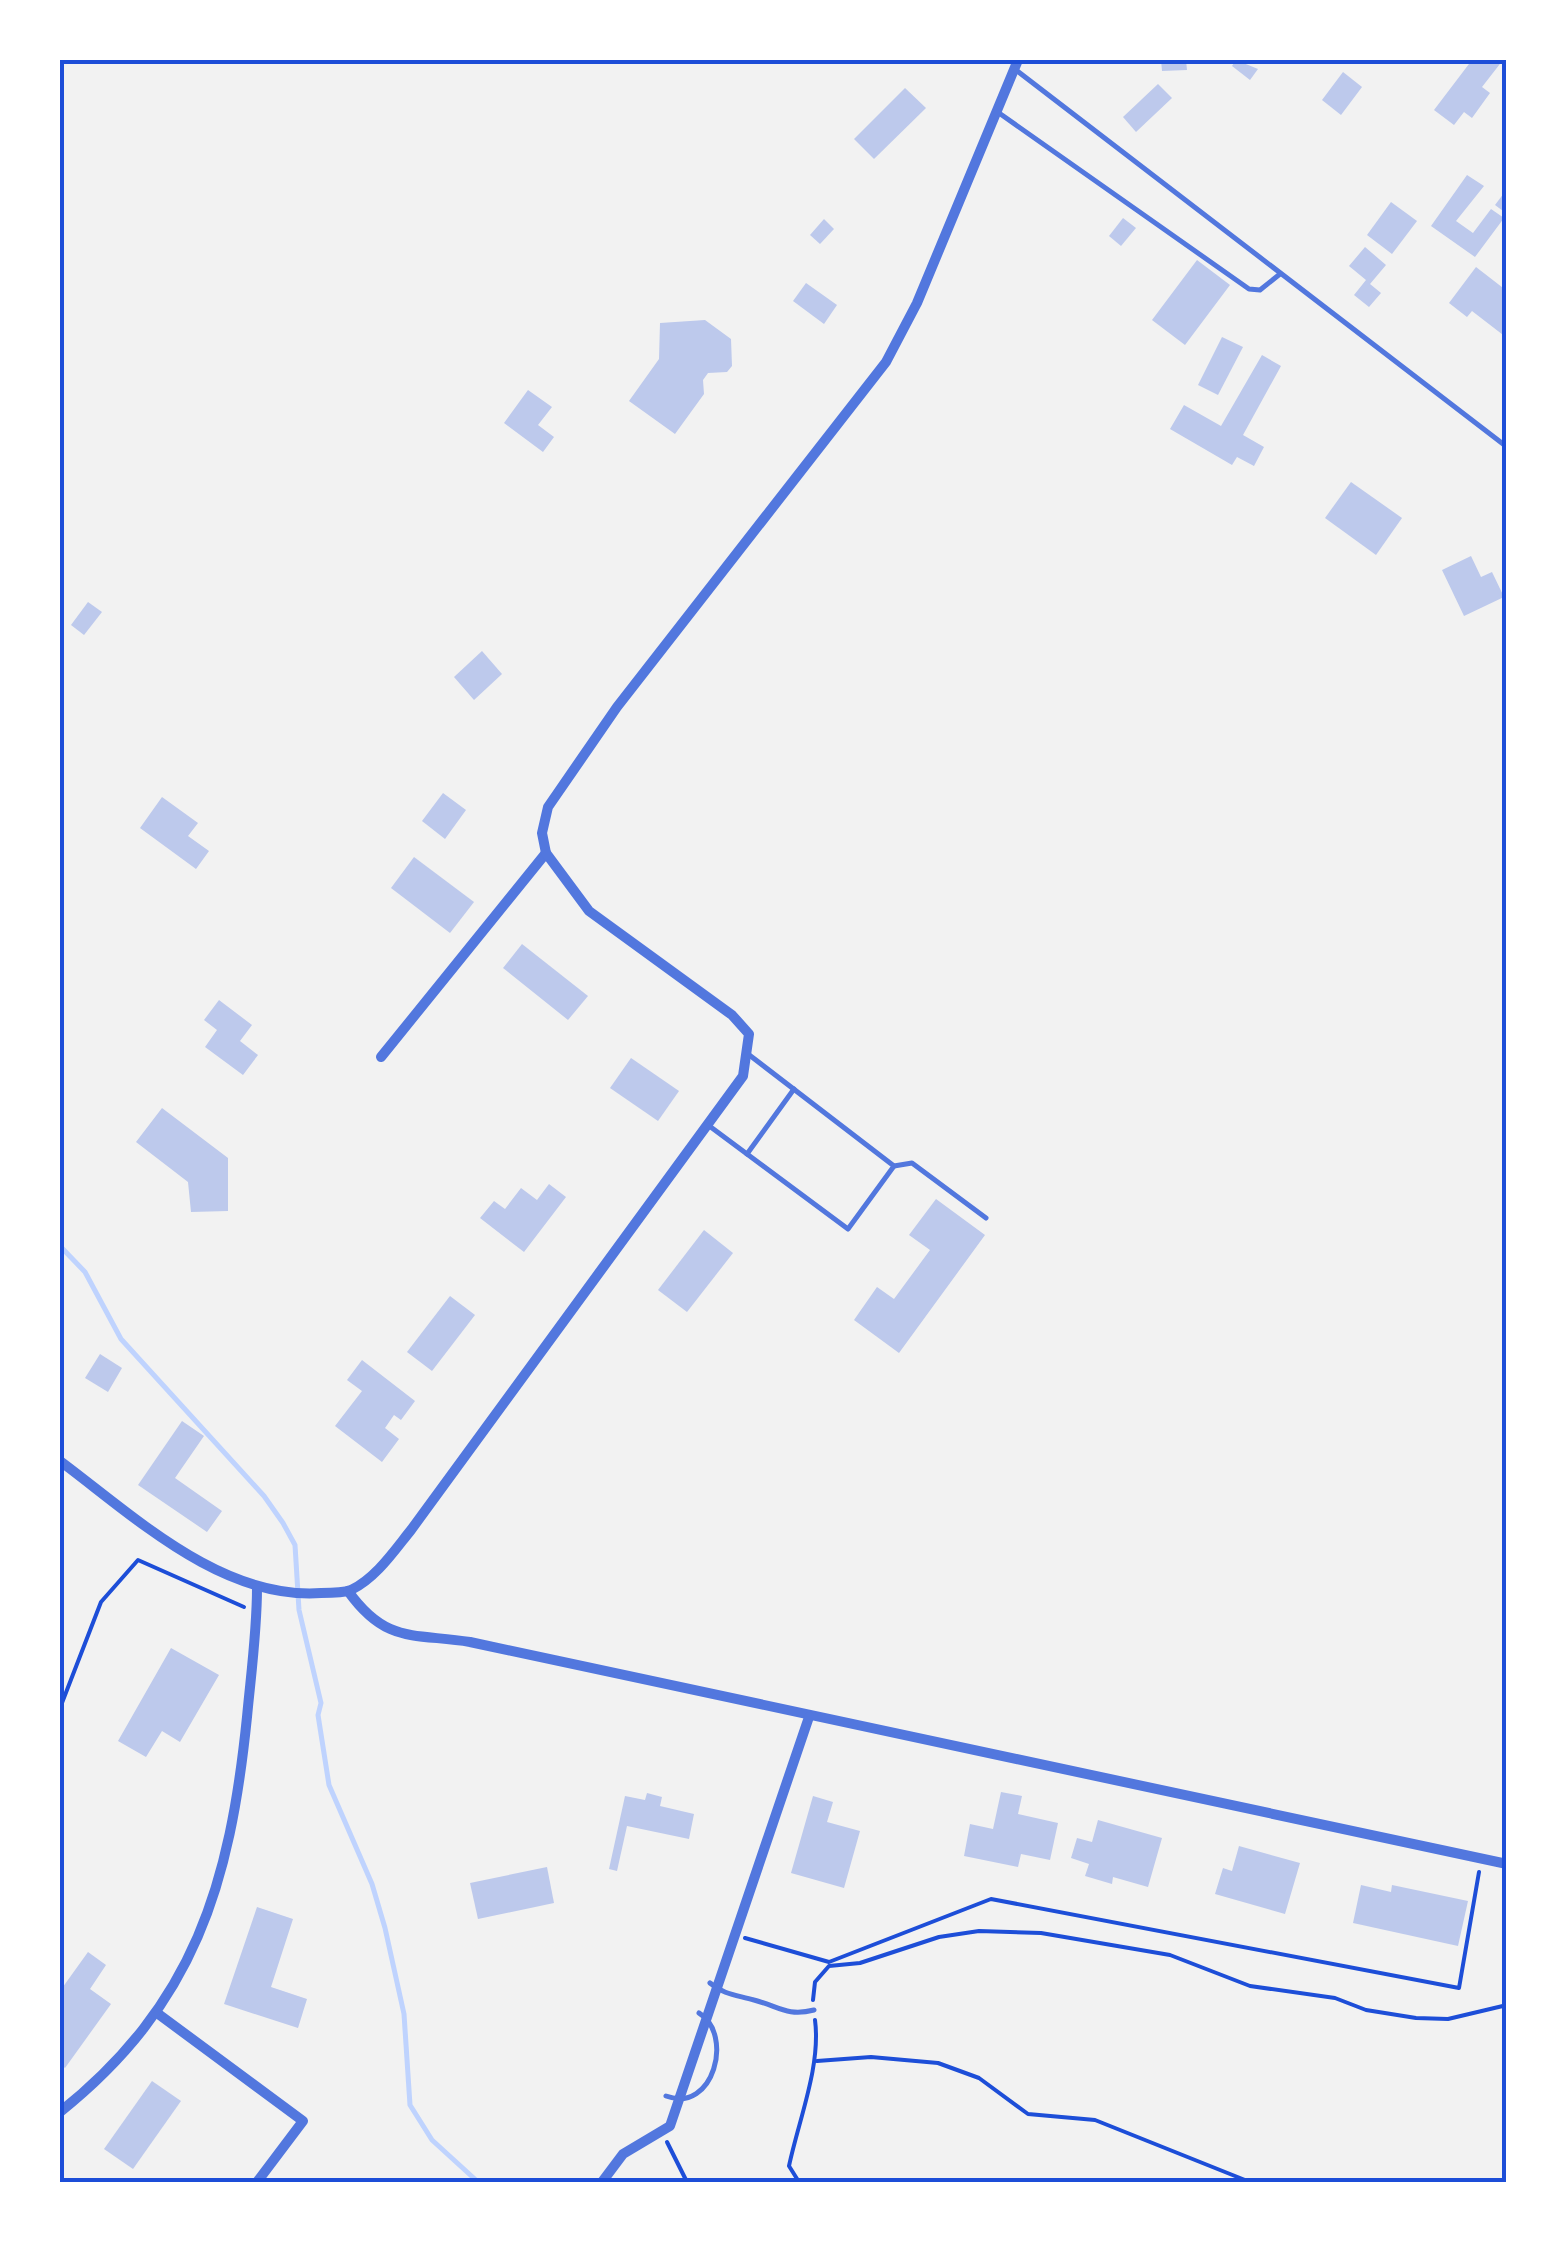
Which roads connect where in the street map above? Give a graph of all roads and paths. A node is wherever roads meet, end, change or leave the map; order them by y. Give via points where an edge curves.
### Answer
1 (1016, 64) edge
2 (997, 111) junction
3 (1280, 274) junction
4 (1507, 447) edge
5 (546, 853) junction
6 (748, 1054) junction
7 (381, 1056) dead end
8 (794, 1089) junction
9 (708, 1125) junction
10 (747, 1154) junction
11 (894, 1166) junction
12 (986, 1218) dead end
13 (60, 1462) edge
14 (257, 1588) junction
15 (348, 1591) junction
16 (257, 1614) junction
17 (60, 1708) edge
18 (809, 1717) junction
19 (1507, 1864) edge
20 (1479, 1872) dead end
21 (735, 1935) junction
22 (713, 1986) junction
23 (1507, 2005) edge
24 (814, 2010) junction
25 (156, 2014) junction
26 (703, 2015) junction
27 (817, 2062) junction
28 (666, 2096) dead end
29 (679, 2101) junction
30 (60, 2112) edge
31 (670, 2126) junction
32 (257, 2182) edge
33 (602, 2182) edge
34 (688, 2182) edge
35 (799, 2182) edge
36 (1250, 2182) edge

1 - 2 street
1 - 3 lane
2 - 3 lane via 1249,289 1260,290
2 - 5 street via 918,303 886,362 569,771 548,807
3 - 4 lane
5 - 6 street via 589,912 732,1015 749,1034
5 - 7 street
6 - 8 lane
6 - 9 street via 743,1076
8 - 10 lane
8 - 11 lane
9 - 10 lane
9 - 15 street via 411,1530 367,1580
10 - 11 lane via 848,1228
11 - 12 lane via 912,1162
13 - 14 street via 166,1540
14 - 15 street
14 - 16 street
15 - 18 street via 367,1617 392,1632 470,1642
16 - 17 path via 138,1560 101,1602
16 - 25 street via 229,1842 186,1967
18 - 19 street
18 - 21 street
20 - 21 path via 1459,1988 990,1900 829,1962
21 - 22 street
22 - 24 lane via 780,2014
22 - 26 street
23 - 24 path via 1448,2019 1416,2018 1250,1986 1170,1955 979,1931 829,1966 815,1982
24 - 27 path
25 - 30 street via 98,2082
25 - 32 street via 303,2121
26 - 29 street
26 - 29 lane via 717,2044 712,2072 692,2098
27 - 35 path via 788,2166
27 - 36 path via 870,2057 938,2063 979,2078 1028,2114 1095,2120
28 - 29 lane
29 - 31 street
31 - 33 street via 623,2154
31 - 34 path via 665,2138

